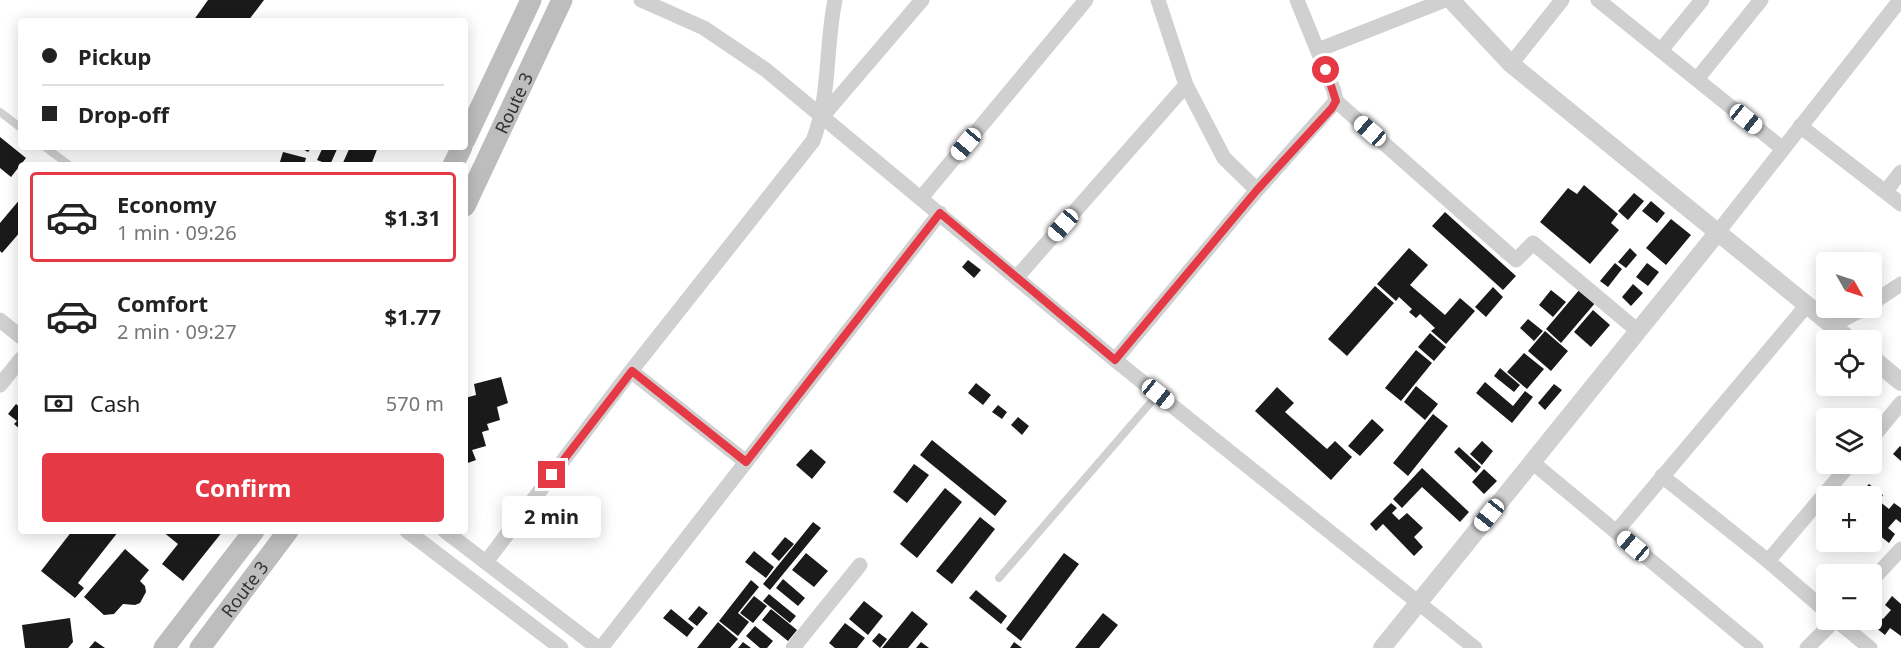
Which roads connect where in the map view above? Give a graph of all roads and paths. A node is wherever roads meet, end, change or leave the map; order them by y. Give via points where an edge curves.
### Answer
1 (531, 0) edge
2 (562, 0) edge
3 (641, 0) edge
4 (835, 0) edge
5 (922, 0) edge
6 (1086, 0) edge
7 (1158, 0) edge
8 (1297, 0) edge
9 (1445, 0) edge
10 (1451, 0) edge
11 (1562, 0) edge
12 (1599, 0) edge
13 (1702, 0) edge
14 (1761, 0) edge
15 (1900, 0) edge
16 (1662, 49) junction
17 (1318, 50) junction
18 (1511, 64) junction
19 (1697, 79) junction
20 (1186, 85) junction
21 (1336, 101) junction
22 (0, 112) edge
23 (822, 117) junction
24 (18, 126) edge
25 (1800, 126) junction
26 (468, 134) edge
27 (1783, 149) junction
28 (49, 150) edge
29 (65, 162) edge
30 (1901, 172) edge
31 (1257, 190) junction
32 (1886, 191) junction
33 (921, 198) junction
34 (468, 200) edge
35 (1901, 204) edge
36 (940, 213) junction
37 (1718, 232) junction
38 (1017, 277) junction
39 (1901, 284) edge
40 (1882, 296) edge
41 (1807, 305) junction
42 (1847, 318) edge
43 (0, 320) edge
44 (1832, 326) junction
45 (1837, 330) edge
46 (1638, 331) junction
47 (18, 335) edge
48 (1115, 360) junction
49 (18, 363) edge
50 (1882, 366) edge
51 (632, 371) junction
52 (1901, 382) edge
53 (0, 385) edge
54 (1158, 394) junction
55 (1901, 403) edge
56 (1882, 426) edge
57 (746, 462) junction
58 (1532, 462) junction
59 (1842, 474) edge
60 (1662, 476) junction
61 (1616, 532) junction
62 (252, 534) edge
63 (286, 534) edge
64 (411, 534) edge
65 (449, 534) edge
66 (1901, 549) edge
67 (1768, 561) junction
68 (486, 562) junction
69 (860, 565) dead end
70 (1882, 569) edge
71 (999, 578) dead end
72 (1816, 602) edge
73 (1418, 603) junction
74 (1825, 630) edge
75 (1848, 630) edge
76 (164, 648) edge
77 (200, 648) edge
78 (561, 648) edge
79 (600, 648) edge
80 (793, 648) edge
81 (1382, 648) edge
82 (1475, 648) edge
83 (1756, 648) edge
84 (1807, 648) edge
85 (1870, 648) edge

1 - 26 main road
2 - 34 main road, Route 3
3 - 23 street via 704,28 766,70
4 - 23 street
5 - 23 street
6 - 33 street
7 - 20 street
8 - 17 street
9 - 17 street
10 - 18 street
11 - 18 street
12 - 16 street
13 - 16 street
14 - 19 street
15 - 25 street
16 - 19 street
17 - 21 street
18 - 37 street
19 - 27 street
20 - 31 street via 1224,158
20 - 38 street
21 - 31 street
21 - 46 street via 1516,260 1533,243
22 - 24 lane
23 - 33 street
23 - 51 street via 813,141
25 - 27 street
25 - 32 street
27 - 37 street
28 - 29 lane
30 - 32 street
31 - 48 street
32 - 35 street
33 - 36 street
36 - 38 street
36 - 57 street
37 - 41 street
37 - 46 street
38 - 48 street
39 - 40 street
41 - 44 street
41 - 60 street
42 - 44 street
43 - 47 street
44 - 45 street
46 - 58 street
48 - 54 street
49 - 53 street
50 - 52 street
51 - 57 street
51 - 68 street
54 - 71 lane
54 - 73 street
55 - 56 street
57 - 79 street
58 - 61 street
58 - 73 street
59 - 67 street
60 - 61 street
60 - 67 street
61 - 83 street
62 - 76 main road
63 - 77 main road, Route 3
64 - 78 street
65 - 68 street
66 - 70 street
67 - 72 street
68 - 79 street
69 - 80 street
73 - 81 street
73 - 82 street
74 - 84 street
75 - 85 street

